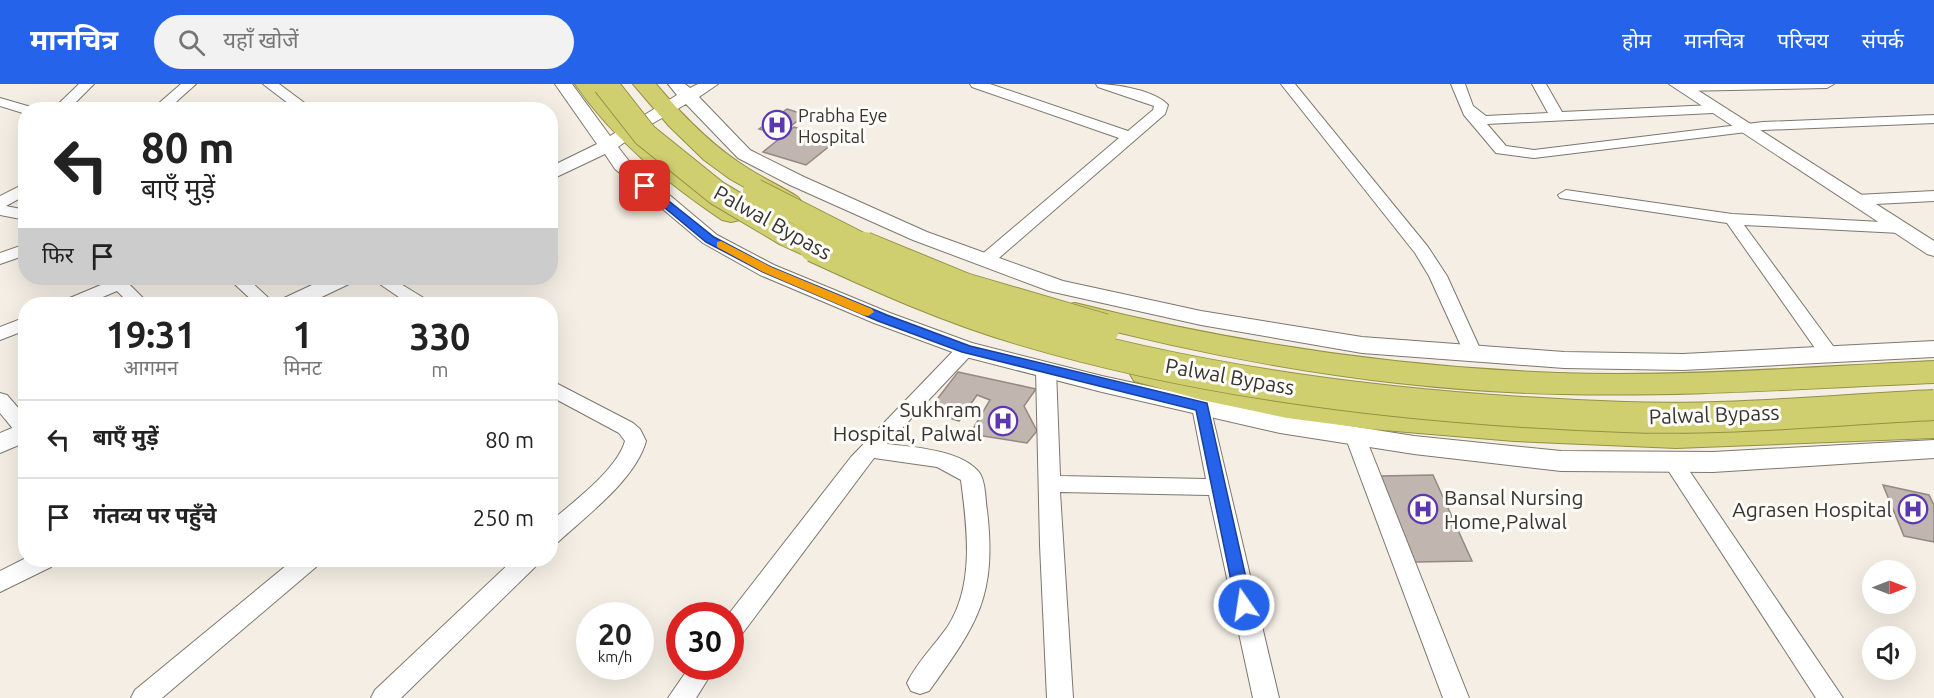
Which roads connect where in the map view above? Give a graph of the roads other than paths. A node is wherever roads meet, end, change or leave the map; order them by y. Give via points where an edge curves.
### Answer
1 (87, 84) edge
2 (189, 84) edge
3 (270, 84) edge
4 (563, 84) edge
5 (586, 84) edge
6 (605, 84) edge
7 (631, 84) edge
8 (644, 84) edge
9 (710, 84) edge
10 (977, 84) edge
11 (1103, 84) edge
12 (1288, 84) edge
13 (1458, 84) edge
14 (1539, 84) edge
15 (1827, 84) edge
16 (1679, 86) edge
17 (677, 97) edge
18 (0, 102) edge
19 (68, 102) edge
20 (168, 102) edge
21 (296, 102) edge
22 (18, 108) edge
23 (1713, 109) junction
24 (1471, 115) junction
25 (1558, 117) junction
26 (1934, 119) edge
27 (1744, 128) junction
28 (1130, 136) junction
29 (617, 139) junction
30 (558, 170) edge
31 (18, 193) edge
32 (1566, 195) dead end
33 (1934, 196) edge
34 (1856, 200) junction
35 (0, 203) edge
36 (0, 210) edge
37 (18, 213) edge
38 (1732, 219) junction
39 (1900, 228) junction
40 (1934, 249) edge
41 (18, 252) edge
42 (0, 259) edge
43 (986, 261) junction
44 (109, 285) edge
45 (121, 285) edge
46 (245, 285) edge
47 (329, 285) edge
48 (391, 285) edge
49 (85, 297) edge
50 (133, 297) edge
51 (258, 297) edge
52 (304, 297) edge
53 (410, 297) edge
54 (18, 326) edge
55 (0, 334) edge
56 (966, 349) junction
57 (1934, 349) edge
58 (1473, 353) junction
59 (1829, 354) junction
60 (1046, 370) junction
61 (1934, 372) edge
62 (1934, 386) edge
63 (558, 391) edge
64 (0, 400) edge
65 (1934, 405) edge
66 (1202, 407) junction
67 (18, 421) edge
68 (1934, 426) edge
69 (18, 435) edge
70 (1355, 436) junction
71 (0, 444) edge
72 (1934, 449) edge
73 (870, 450) junction
74 (1673, 462) junction
75 (1050, 484) junction
76 (1218, 487) junction
77 (558, 529) edge
78 (29, 567) edge
79 (300, 567) edge
80 (520, 567) edge
81 (0, 582) edge
82 (744, 613) edge
83 (694, 680) edge
84 (920, 683) dead end
85 (144, 698) edge
86 (384, 698) edge
87 (681, 698) edge
88 (1060, 698) edge
89 (1266, 698) edge
90 (1456, 698) edge
91 (1830, 698) edge

1 - 19 street
2 - 20 street
3 - 21 street
4 - 29 street
5 - 29 highway
6 - 65 highway, Palwal Bypass, bridge via 645,135 717,193 786,234 889,282 1022,330 1163,365 1324,392 1625,417
7 - 62 highway, Palwal Bypass, bridge via 668,127 715,168 864,247 964,288 1178,349 1295,369 1491,389 1619,396
8 - 17 highway
9 - 17 street
10 - 28 street
11 - 28 street via 1161,105 1160,111
12 - 58 street via 1422,251 1438,276
13 - 24 street
14 - 25 street
15 - 16 street
16 - 23 street
17 - 29 street
17 - 43 street via 744,154 920,236
17 - 61 highway via 712,154 740,175 805,212 972,283 1187,341 1348,367 1545,383 1631,384
18 - 22 street
23 - 25 street
23 - 27 street
24 - 25 street via 1484,120
24 - 27 street via 1495,146 1518,154
26 - 27 street
27 - 34 street
28 - 43 street
29 - 30 street
29 - 56 street via 622,165 710,239 767,270
29 - 68 highway via 642,149 731,214 848,273 1005,335 1202,389 1287,407 1514,429 1676,436
31 - 35 street
32 - 38 street
33 - 34 street
34 - 39 street
36 - 37 street
38 - 39 street
38 - 59 street
39 - 40 street
41 - 42 street
43 - 58 street via 1057,286 1201,318 1362,345
44 - 49 street
45 - 50 street
46 - 51 street
47 - 52 street
48 - 53 street
54 - 55 street
56 - 60 street
56 - 73 street
57 - 59 street
58 - 59 street via 1564,360 1683,362
60 - 66 street
60 - 75 street
63 - 77 street via 626,428 636,443 623,466
64 - 67 street
66 - 70 street
66 - 76 street
69 - 71 street
70 - 74 street via 1561,461
70 - 90 street
72 - 74 street
73 - 82 street
73 - 84 street via 945,461 958,465 971,477 978,549 975,589 965,619
74 - 91 street
75 - 76 street
75 - 88 street
76 - 89 street
78 - 81 street
79 - 85 street
80 - 86 street
83 - 87 street

